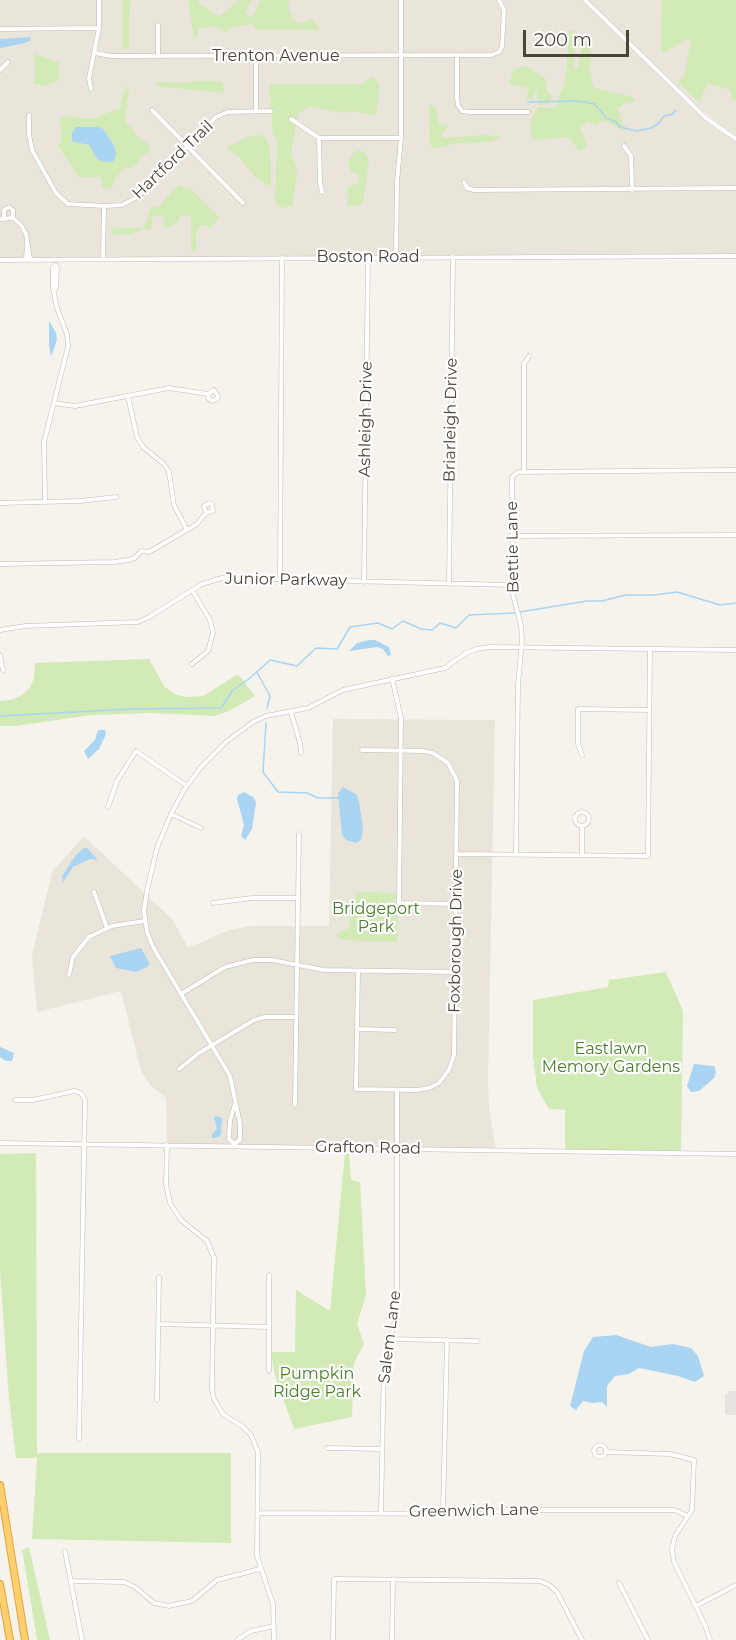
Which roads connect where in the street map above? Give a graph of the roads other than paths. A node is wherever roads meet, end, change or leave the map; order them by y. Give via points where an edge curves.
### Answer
1 (99, 0) edge
2 (401, 0) edge
3 (500, 0) edge
4 (585, 0) edge
5 (158, 25) dead end
6 (99, 28) junction
7 (0, 29) edge
8 (95, 53) junction
9 (158, 55) junction
10 (402, 55) junction
11 (457, 55) junction
12 (256, 56) junction
13 (8, 62) dead end
14 (0, 70) edge
15 (91, 89) dead end
16 (153, 110) dead end
17 (256, 111) junction
18 (271, 111) dead end
19 (528, 112) dead end
20 (29, 115) dead end
21 (291, 119) dead end
22 (319, 138) junction
23 (401, 138) junction
24 (736, 139) edge
25 (187, 146) junction
26 (624, 146) dead end
27 (464, 182) dead end
28 (736, 188) edge
29 (632, 190) junction
30 (322, 192) dead end
31 (243, 203) dead end
32 (104, 206) junction
33 (2, 218) edge
34 (13, 218) junction
35 (736, 256) edge
36 (368, 257) junction
37 (396, 257) junction
38 (453, 257) junction
39 (103, 258) junction
40 (282, 258) junction
41 (55, 259) junction
42 (0, 260) edge
43 (28, 260) junction
44 (529, 356) dead end
45 (208, 394) dead end
46 (128, 395) junction
47 (54, 403) junction
48 (736, 470) edge
49 (524, 472) junction
50 (116, 496) dead end
51 (45, 502) junction
52 (0, 503) edge
53 (206, 513) dead end
54 (187, 530) junction
55 (736, 535) edge
56 (512, 536) junction
57 (0, 564) edge
58 (280, 580) junction
59 (364, 582) junction
60 (449, 584) junction
61 (513, 585) junction
62 (192, 590) junction
63 (0, 630) edge
64 (521, 648) junction
65 (650, 649) junction
66 (736, 650) edge
67 (0, 655) edge
68 (192, 664) dead end
69 (3, 670) dead end
70 (392, 678) junction
71 (649, 710) junction
72 (291, 712) junction
73 (362, 750) dead end
74 (401, 751) junction
75 (301, 753) dead end
76 (582, 755) dead end
77 (187, 786) junction
78 (108, 807) dead end
79 (171, 814) junction
80 (582, 826) dead end
81 (201, 828) dead end
82 (299, 834) dead end
83 (457, 854) junction
84 (516, 854) junction
85 (582, 855) junction
86 (94, 892) dead end
87 (298, 898) junction
88 (213, 903) dead end
89 (456, 904) junction
90 (145, 921) junction
91 (106, 928) junction
92 (297, 965) junction
93 (358, 971) junction
94 (455, 972) junction
95 (69, 975) dead end
96 (181, 994) junction
97 (296, 1017) junction
98 (357, 1029) junction
99 (395, 1030) dead end
100 (212, 1045) junction
101 (179, 1069) dead end
102 (397, 1090) junction
103 (15, 1100) dead end
104 (235, 1104) junction
105 (295, 1106) dead end
106 (0, 1143) edge
107 (84, 1144) junction
108 (166, 1145) junction
109 (234, 1145) junction
110 (396, 1148) junction
111 (736, 1154) edge
112 (269, 1275) dead end
113 (159, 1276) dead end
114 (158, 1324) junction
115 (213, 1326) junction
116 (269, 1327) junction
117 (390, 1339) junction
118 (447, 1340) junction
119 (478, 1341) dead end
120 (268, 1371) dead end
121 (157, 1400) dead end
122 (79, 1439) dead end
123 (327, 1448) dead end
124 (382, 1449) junction
125 (606, 1452) dead end
126 (0, 1485) edge
127 (381, 1512) junction
128 (443, 1512) junction
129 (258, 1513) junction
130 (688, 1516) junction
131 (65, 1551) dead end
132 (260, 1569) junction
133 (393, 1579) junction
134 (71, 1581) junction
135 (619, 1582) dead end
136 (0, 1584) edge
137 (736, 1585) edge
138 (696, 1606) junction
139 (274, 1626) junction
140 (10, 1640) edge
141 (26, 1640) edge
142 (82, 1640) edge
143 (237, 1640) edge
144 (274, 1640) edge
145 (333, 1640) edge
146 (392, 1640) edge
147 (582, 1640) edge
148 (648, 1640) edge
149 (710, 1640) edge

1 - 6 street
2 - 10 street
3 - 11 street, Trenton Avenue via 504,10 501,50 491,55
4 - 24 street via 698,111
5 - 9 street
6 - 7 street
6 - 8 street
8 - 9 street, Trenton Avenue
8 - 15 street via 89,78
9 - 12 street, Trenton Avenue
10 - 11 street, Trenton Avenue
10 - 12 street, Trenton Avenue
10 - 23 street
11 - 19 street via 457,98 462,111
12 - 17 street
13 - 14 street
16 - 25 street
17 - 18 street, Hartford Trail
17 - 25 street, Hartford Trail via 216,117
20 - 32 street, Hartford Trail via 32,150 56,193 69,204
21 - 22 street
22 - 23 street
22 - 30 street
23 - 37 street
25 - 31 street
25 - 32 street, Hartford Trail via 139,196 122,205
26 - 29 street via 632,158
27 - 29 street via 474,190
28 - 29 street
32 - 39 street
33 - 34 street
33 - 34 street via 9,207
34 - 43 street via 24,230
35 - 38 street, Boston Road
36 - 37 street, Boston Road
36 - 40 street, Boston Road
36 - 59 street, Ashleigh Drive
37 - 38 street, Boston Road
38 - 60 street, Briarleigh Drive
39 - 40 street, Boston Road
39 - 41 street, Boston Road
40 - 58 street
41 - 43 street, Boston Road
41 - 47 street via 56,303 68,342
42 - 43 street, Boston Road
44 - 49 street, Bettie Lane via 524,364
45 - 46 street via 169,388
46 - 47 street via 75,406
46 - 54 street via 137,437 169,472 174,505
47 - 51 street via 44,448
48 - 49 street
49 - 56 street, Bettie Lane via 512,477
50 - 51 street
51 - 52 street
53 - 54 street
54 - 57 street via 149,552 141,551 135,558 119,562
55 - 56 street
56 - 61 street, Bettie Lane
58 - 59 street, Junior Parkway
58 - 62 street, Junior Parkway via 219,579
59 - 60 street, Junior Parkway
60 - 61 street, Junior Parkway
61 - 64 street, Bettie Lane via 522,632
62 - 63 street, Junior Parkway via 134,623
62 - 68 street via 210,620 213,633 208,651
64 - 65 street
64 - 70 street via 490,647 469,652 445,668
64 - 84 street, Bettie Lane
65 - 66 street
65 - 71 street
67 - 69 street
70 - 72 street via 343,690
70 - 74 street via 401,714
71 - 76 street via 578,709 578,744
71 - 85 street via 648,856
72 - 75 street
72 - 77 street via 266,716 242,729
73 - 74 street, Foxborough Drive
74 - 83 street, Foxborough Drive via 433,753 454,772 458,788
74 - 89 street via 399,903
77 - 78 street via 136,751 116,784
77 - 79 street
79 - 81 street
79 - 90 street via 153,864
80 - 85 street
82 - 87 street
83 - 84 street
83 - 89 street, Foxborough Drive
84 - 85 street
86 - 91 street
87 - 88 street
87 - 92 street
89 - 94 street, Foxborough Drive
90 - 91 street
90 - 96 street via 153,947
91 - 95 street via 80,946 70,963
92 - 93 street
92 - 96 street via 267,960 240,962
92 - 97 street
93 - 94 street
93 - 98 street
94 - 102 street, Foxborough Drive via 454,1055 449,1070 429,1088
96 - 100 street
97 - 100 street via 257,1018
97 - 105 street
98 - 99 street
98 - 102 street, Foxborough Drive via 356,1089
100 - 101 street
100 - 104 street via 230,1076
102 - 110 street, Salem Lane
103 - 107 street via 79,1092 85,1100
104 - 109 street via 229,1139
104 - 109 street via 240,1140
106 - 107 street, Grafton Road
107 - 108 street, Grafton Road
107 - 122 street
108 - 109 street, Grafton Road
108 - 115 street via 170,1203 181,1220 207,1241 214,1258
109 - 110 street, Grafton Road
110 - 111 street, Grafton Road
110 - 117 street, Salem Lane via 397,1303
112 - 116 street
113 - 114 street
114 - 115 street
114 - 121 street
115 - 116 street
115 - 129 street via 213,1394 219,1409 247,1430 257,1445
116 - 120 street
117 - 118 street
117 - 124 street, Salem Lane via 384,1362
118 - 119 street
118 - 128 street
123 - 124 street
124 - 127 street, Salem Lane
125 - 130 street via 670,1454 694,1460 692,1510
126 - 141 highway
127 - 128 street, Greenwich Lane
127 - 129 street, Greenwich Lane
128 - 130 street, Greenwich Lane via 674,1510
129 - 132 street
130 - 138 street via 672,1549 674,1562
131 - 134 street
132 - 134 street via 221,1578 192,1601 169,1606 154,1603 124,1582
132 - 139 street via 273,1604
133 - 145 street via 334,1579
133 - 146 street
133 - 147 street via 540,1581 557,1592
134 - 142 street
135 - 148 street
136 - 140 highway
137 - 138 street
138 - 149 street
139 - 143 street via 251,1631
139 - 144 street

